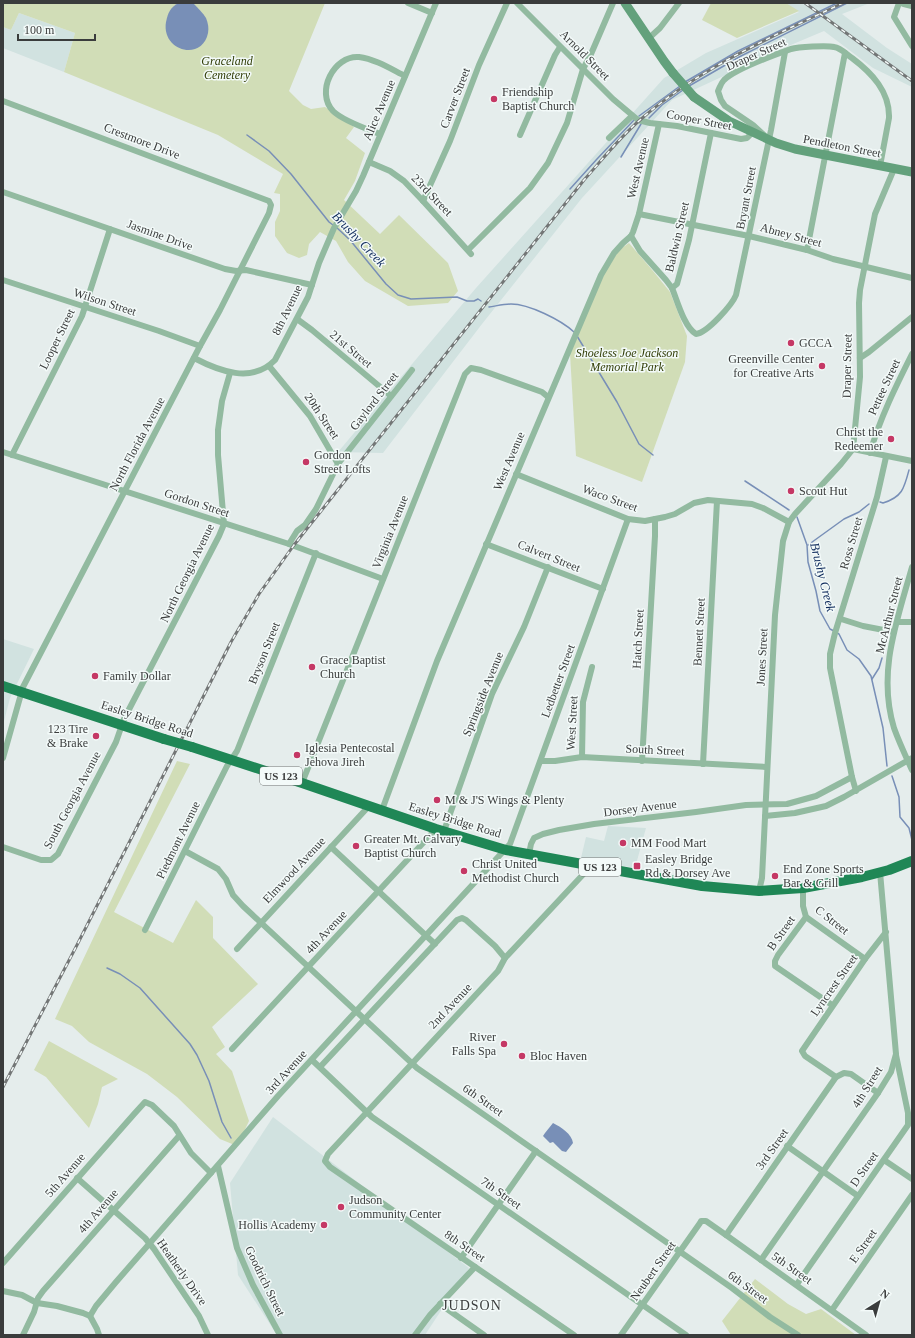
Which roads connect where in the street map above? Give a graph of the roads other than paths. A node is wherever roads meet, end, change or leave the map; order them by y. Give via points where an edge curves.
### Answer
1 (408, 3) edge
2 (436, 3) edge
3 (507, 3) edge
4 (517, 3) edge
5 (613, 3) edge
6 (626, 3) edge
7 (680, 3) edge
8 (899, 3) edge
9 (904, 3) edge
10 (912, 5) edge
11 (432, 13) junction
12 (649, 38) junction
13 (912, 46) edge
14 (560, 47) junction
15 (785, 52) junction
16 (845, 53) junction
17 (583, 69) junction
18 (406, 76) junction
19 (3, 101) edge
20 (632, 116) junction
21 (639, 120) joint
22 (659, 124) junction
23 (711, 133) junction
24 (752, 133) junction
25 (380, 134) junction
26 (520, 135) dead end
27 (609, 138) dead end
28 (768, 141) junction
29 (825, 155) junction
30 (369, 162) junction
31 (880, 166) junction
32 (894, 168) junction
33 (912, 172) edge
34 (3, 192) edge
35 (423, 201) junction
36 (271, 205) joint
37 (639, 214) junction
38 (692, 224) junction
39 (335, 225) joint
40 (110, 229) junction
41 (631, 236) junction
42 (749, 236) junction
43 (807, 250) junction
44 (865, 266) junction
45 (240, 271) junction
46 (912, 278) edge
47 (3, 280) edge
48 (312, 285) junction
49 (672, 288) junction
50 (84, 307) junction
51 (912, 316) edge
52 (297, 319) junction
53 (700, 333) joint
54 (200, 346) junction
55 (912, 354) edge
56 (194, 358) junction
57 (860, 358) junction
58 (269, 366) junction
59 (412, 370) dead end
60 (230, 373) junction
61 (391, 396) junction
62 (548, 397) junction
63 (853, 449) junction
64 (3, 452) edge
65 (870, 453) junction
66 (12, 455) junction
67 (886, 457) junction
68 (912, 462) edge
69 (338, 464) junction
70 (516, 474) junction
71 (125, 491) junction
72 (716, 500) junction
73 (628, 519) junction
74 (655, 519) junction
75 (789, 522) junction
76 (224, 524) junction
77 (289, 544) junction
78 (486, 544) junction
79 (316, 553) junction
80 (548, 567) junction
81 (912, 567) edge
82 (383, 579) junction
83 (603, 589) junction
84 (840, 618) junction
85 (898, 622) junction
86 (912, 622) edge
87 (894, 632) junction
88 (592, 667) dead end
89 (3, 686) edge
90 (22, 692) junction
91 (122, 725) junction
92 (582, 757) junction
93 (3, 758) edge
94 (910, 759) edge
95 (232, 760) junction
96 (541, 761) junction
97 (642, 761) junction
98 (703, 764) junction
99 (767, 767) junction
100 (912, 770) edge
101 (852, 777) junction
102 (302, 783) junction
103 (856, 791) junction
104 (766, 804) junction
105 (369, 806) junction
106 (382, 810) junction
107 (765, 816) junction
108 (440, 830) junction
109 (3, 847) edge
110 (331, 847) junction
111 (506, 850) junction
112 (185, 851) junction
113 (529, 854) junction
114 (912, 861) edge
115 (591, 866) junction
116 (880, 872) junction
117 (803, 888) junction
118 (379, 891) junction
119 (759, 891) junction
120 (806, 917) junction
121 (260, 923) junction
122 (145, 930) dead end
123 (886, 932) junction
124 (427, 936) junction
125 (435, 944) junction
126 (236, 949) dead end
127 (505, 958) junction
128 (865, 959) junction
129 (309, 967) junction
130 (832, 1006) junction
131 (357, 1012) junction
132 (365, 1019) junction
133 (232, 1049) dead end
134 (896, 1054) junction
135 (312, 1060) junction
136 (412, 1063) junction
137 (320, 1067) junction
138 (836, 1077) junction
139 (878, 1093) junction
140 (367, 1112) junction
141 (179, 1136) junction
142 (787, 1146) junction
143 (536, 1151) junction
144 (884, 1160) junction
145 (325, 1161) joint
146 (218, 1166) junction
147 (823, 1172) junction
148 (211, 1173) junction
149 (77, 1178) junction
150 (912, 1180) edge
151 (912, 1195) edge
152 (858, 1196) junction
153 (498, 1205) junction
154 (114, 1211) junction
155 (704, 1221) joint
156 (726, 1235) junction
157 (150, 1244) junction
158 (680, 1251) junction
159 (461, 1258) junction
160 (761, 1260) junction
161 (3, 1263) edge
162 (475, 1267) junction
163 (797, 1284) junction
164 (3, 1291) edge
165 (37, 1303) junction
166 (440, 1304) junction
167 (642, 1305) junction
168 (832, 1310) junction
169 (90, 1316) junction
170 (23, 1335) edge
171 (99, 1335) edge
172 (208, 1335) edge
173 (280, 1335) edge
174 (415, 1335) edge
175 (484, 1335) edge
176 (574, 1335) edge
177 (621, 1335) edge
178 (686, 1335) edge
179 (798, 1335) edge
180 (866, 1335) edge

1 - 11 street
2 - 11 street, Alice Avenue
3 - 35 street, Carver Street
4 - 14 street, Arnold Street
5 - 17 street
6 - 12 main road, Pendleton Street
7 - 12 street
8 - 13 street via 894,17
9 - 10 street
11 - 18 street, Alice Avenue
12 - 24 main road, Pendleton Street, bridge via 673,73 694,97
14 - 17 street, Arnold Street
14 - 26 street
15 - 16 street, Draper Street via 828,46
15 - 28 street, Bryant Street
15 - 28 street, Draper Street via 733,74 724,81 718,91 722,103 764,134
16 - 29 street
16 - 31 street, Draper Street via 876,79 888,104 889,118
17 - 20 street, Arnold Street
17 - 35 street, 23rd Street via 567,124 548,163 530,188 470,252
18 - 25 street, Alice Avenue
18 - 25 street via 365,58 353,57 337,65 330,78 326,92 332,109
19 - 36 street, Crestmore Drive via 258,196 269,201
20 - 21 street, Arnold Street
20 - 27 street
21 - 22 street, Cooper Street
22 - 23 street, Cooper Street
22 - 37 street, West Avenue
23 - 24 street, Cooper Street via 745,139
23 - 38 street, Baldwin Street
24 - 28 main road, Pendleton Street
25 - 30 street, Alice Avenue
28 - 29 main road, Pendleton Street
28 - 42 street, Bryant Street
29 - 31 main road, Pendleton Street
29 - 43 street
30 - 35 street, 23rd Street via 397,176
30 - 39 street, Alice Avenue via 356,191
31 - 32 main road, Pendleton Street
32 - 33 main road, Pendleton Street
32 - 44 street, Draper Street via 875,214
34 - 40 street, Jasmine Drive
36 - 45 street, North Florida Avenue
37 - 38 street, Abney Street
37 - 41 street, West Avenue
38 - 42 street, Abney Street
38 - 49 street, Baldwin Street via 677,284
39 - 48 street, 8th Avenue
40 - 45 street, Jasmine Drive via 202,262
40 - 50 street, Looper Street
41 - 49 street via 640,251
41 - 62 street, West Avenue via 614,253 601,275
42 - 43 street, Abney Street
42 - 53 street, Bryant Street via 734,301
43 - 44 street, Abney Street
44 - 46 street, Abney Street
44 - 57 street, Draper Street via 859,303
45 - 48 street, Jasmine Drive via 246,270
45 - 54 street, North Florida Avenue
47 - 50 street, Wilson Street
48 - 52 street, 8th Avenue
49 - 53 street, Baldwin Street via 687,325 694,333
50 - 54 street, Wilson Street
50 - 66 street, Looper Street via 77,326
51 - 57 street
52 - 58 street, 8th Avenue via 275,360
52 - 61 street, 21st Street
54 - 56 street, North Florida Avenue
55 - 65 street, Pettee Street via 881,419
56 - 60 street
56 - 71 street, North Florida Avenue
57 - 63 street, Draper Street
58 - 60 street via 251,373
58 - 69 street, 20th Street via 310,416
59 - 61 street, Gaylord Street
60 - 76 street, North Georgia Avenue via 222,401 218,430
61 - 69 street, Gaylord Street
62 - 70 street, West Avenue
62 - 82 street, Virginia Avenue via 542,392 482,370 471,368 466,372
63 - 65 street
63 - 75 street, Jones Street
64 - 66 street, Gordon Street
65 - 67 street
66 - 71 street, Gordon Street
67 - 68 street
67 - 84 street, Ross Street
69 - 77 street via 316,510 305,525 297,530
70 - 73 street, Waco Street
70 - 78 street, West Avenue
71 - 76 street, Gordon Street
71 - 90 street, North Florida Avenue
72 - 74 street, Waco Street via 698,501 669,516
72 - 75 street, Waco Street via 752,504
72 - 98 street, Bennett Street
73 - 74 street, Waco Street
73 - 83 street, Ledbetter Street
74 - 97 street, Hatch Street
75 - 99 street, Jones Street via 783,541 775,608
76 - 77 street, Gordon Street
76 - 91 street, North Georgia Avenue
77 - 79 street, Gordon Street
78 - 80 street, Calvert Street
78 - 106 street, West Avenue via 436,660
79 - 82 street, Gordon Street
79 - 95 street, Bryson Street
80 - 83 street, Calvert Street
80 - 108 street, Springside Avenue via 492,694
81 - 85 street, McArthur Street
82 - 102 street, Virginia Avenue
83 - 96 street, Ledbetter Street
84 - 87 street
84 - 101 street, Ross Street via 830,654 830,668
85 - 86 street
85 - 87 street, McArthur Street
87 - 94 street, McArthur Street via 888,662 888,700 894,728
88 - 92 street, West Street via 583,702
89 - 90 highway, Easley Bridge Road / US 123
90 - 91 highway, Easley Bridge Road / US 123
90 - 93 street, North Florida Avenue
91 - 95 highway, Easley Bridge Road / US 123, bridge
91 - 109 street, South Georgia Avenue via 116,742 56,856 51,860 41,860
92 - 96 street, South Street
92 - 97 street, South Street
94 - 100 street, McArthur Street
94 - 103 street
95 - 102 highway, Easley Bridge Road / US 123
95 - 112 street, Piedmont Avenue
96 - 111 street, Ledbetter Street
97 - 98 street, South Street
98 - 99 street, South Street
99 - 104 street, Jones Street
101 - 103 street, Ross Street
101 - 104 street via 806,800 788,804
102 - 105 highway, Easley Bridge Road / US 123
103 - 107 street via 815,809
104 - 107 street, Jones Street
104 - 113 street, Dorsey Avenue via 559,830 534,838
105 - 106 highway, Easley Bridge Road / US 123
105 - 110 street, Elmwood Avenue
106 - 108 highway, Easley Bridge Road / US 123
107 - 119 street, Jones Street
108 - 111 highway, Easley Bridge Road / US 123
108 - 118 street, 4th Avenue
110 - 118 street
110 - 121 street, Elmwood Avenue
111 - 113 highway, Easley Bridge Road / US 123
111 - 124 street, 3rd Avenue
112 - 121 street, 6th Street via 218,869 233,895
112 - 122 street, Piedmont Avenue
113 - 115 highway, Easley Bridge Road / US 123
114 - 116 highway, Easley Bridge Road / US 123
115 - 119 highway, Easley Bridge Road / US 123 via 702,886
115 - 127 street, 2nd Avenue
116 - 117 highway, Easley Bridge Road / US 123
116 - 123 street, 4th Street
117 - 119 highway, Easley Bridge Road / US 123
117 - 120 street, C Street
118 - 124 street
118 - 129 street, 4th Avenue
120 - 128 street, C Street
120 - 130 street, B Street via 778,955 775,966
121 - 126 street, Elmwood Avenue
121 - 129 street, 6th Street
123 - 128 street, Lyncrest Street
123 - 134 street, 4th Street
124 - 125 street
124 - 131 street, 3rd Avenue
125 - 127 street, 3rd Avenue via 457,920 462,918 490,941
125 - 132 street, 3rd Avenue
127 - 136 street, 2nd Avenue via 498,971
128 - 130 street, Lyncrest Street
129 - 131 street, 6th Street
129 - 133 street, 4th Avenue
130 - 138 street, Lyncrest Street via 802,1051 805,1056
131 - 132 street, 6th Street
131 - 135 street, 3rd Avenue
132 - 136 street, 6th Street
132 - 137 street, 3rd Avenue
134 - 139 street, 4th Street via 891,1072
134 - 144 street, D Street via 909,1121
135 - 137 street, 7th Street
135 - 146 street, 3rd Avenue
136 - 140 street, 2nd Avenue
136 - 143 street, 6th Street
137 - 140 street, 7th Street
138 - 139 street via 844,1073 851,1074
138 - 142 street, 3rd Street
139 - 147 street, 4th Street
140 - 145 street, 2nd Avenue via 328,1154
140 - 153 street, 7th Street
141 - 148 street via 191,1153
141 - 149 street, 5th Avenue via 174,1126 152,1105 145,1102
141 - 154 street, 4th Avenue
142 - 147 street
142 - 156 street, 3rd Street
143 - 153 street
143 - 158 street, 6th Street
144 - 150 street
144 - 152 street, D Street
145 - 159 street, 8th Street
146 - 148 street, 3rd Avenue
146 - 173 street, Goodrich Street via 236,1248
147 - 152 street
147 - 160 street, 4th Street
148 - 157 street, 3rd Avenue
149 - 154 street, Heatherly Drive
149 - 161 street, 5th Avenue
151 - 168 street, E Street
152 - 163 street, D Street
153 - 159 street
153 - 167 street, 7th Street
154 - 157 street, Heatherly Drive
154 - 165 street, 4th Avenue via 43,1291
155 - 156 street, 5th Street
155 - 158 street, Neubert Street
156 - 160 street, 5th Street
157 - 169 street, 3rd Avenue
157 - 172 street, Heatherly Drive via 200,1316
158 - 167 street, Neubert Street
158 - 179 street, 6th Street
159 - 162 street, 8th Street
160 - 163 street, 5th Street
162 - 166 street
162 - 176 street, 8th Street
163 - 168 street, 5th Street
164 - 165 street
165 - 169 street
165 - 170 street, 4th Avenue
166 - 174 street
166 - 175 street
167 - 177 street, Neubert Street
167 - 178 street, 7th Street
168 - 180 street, 5th Street
169 - 171 street

